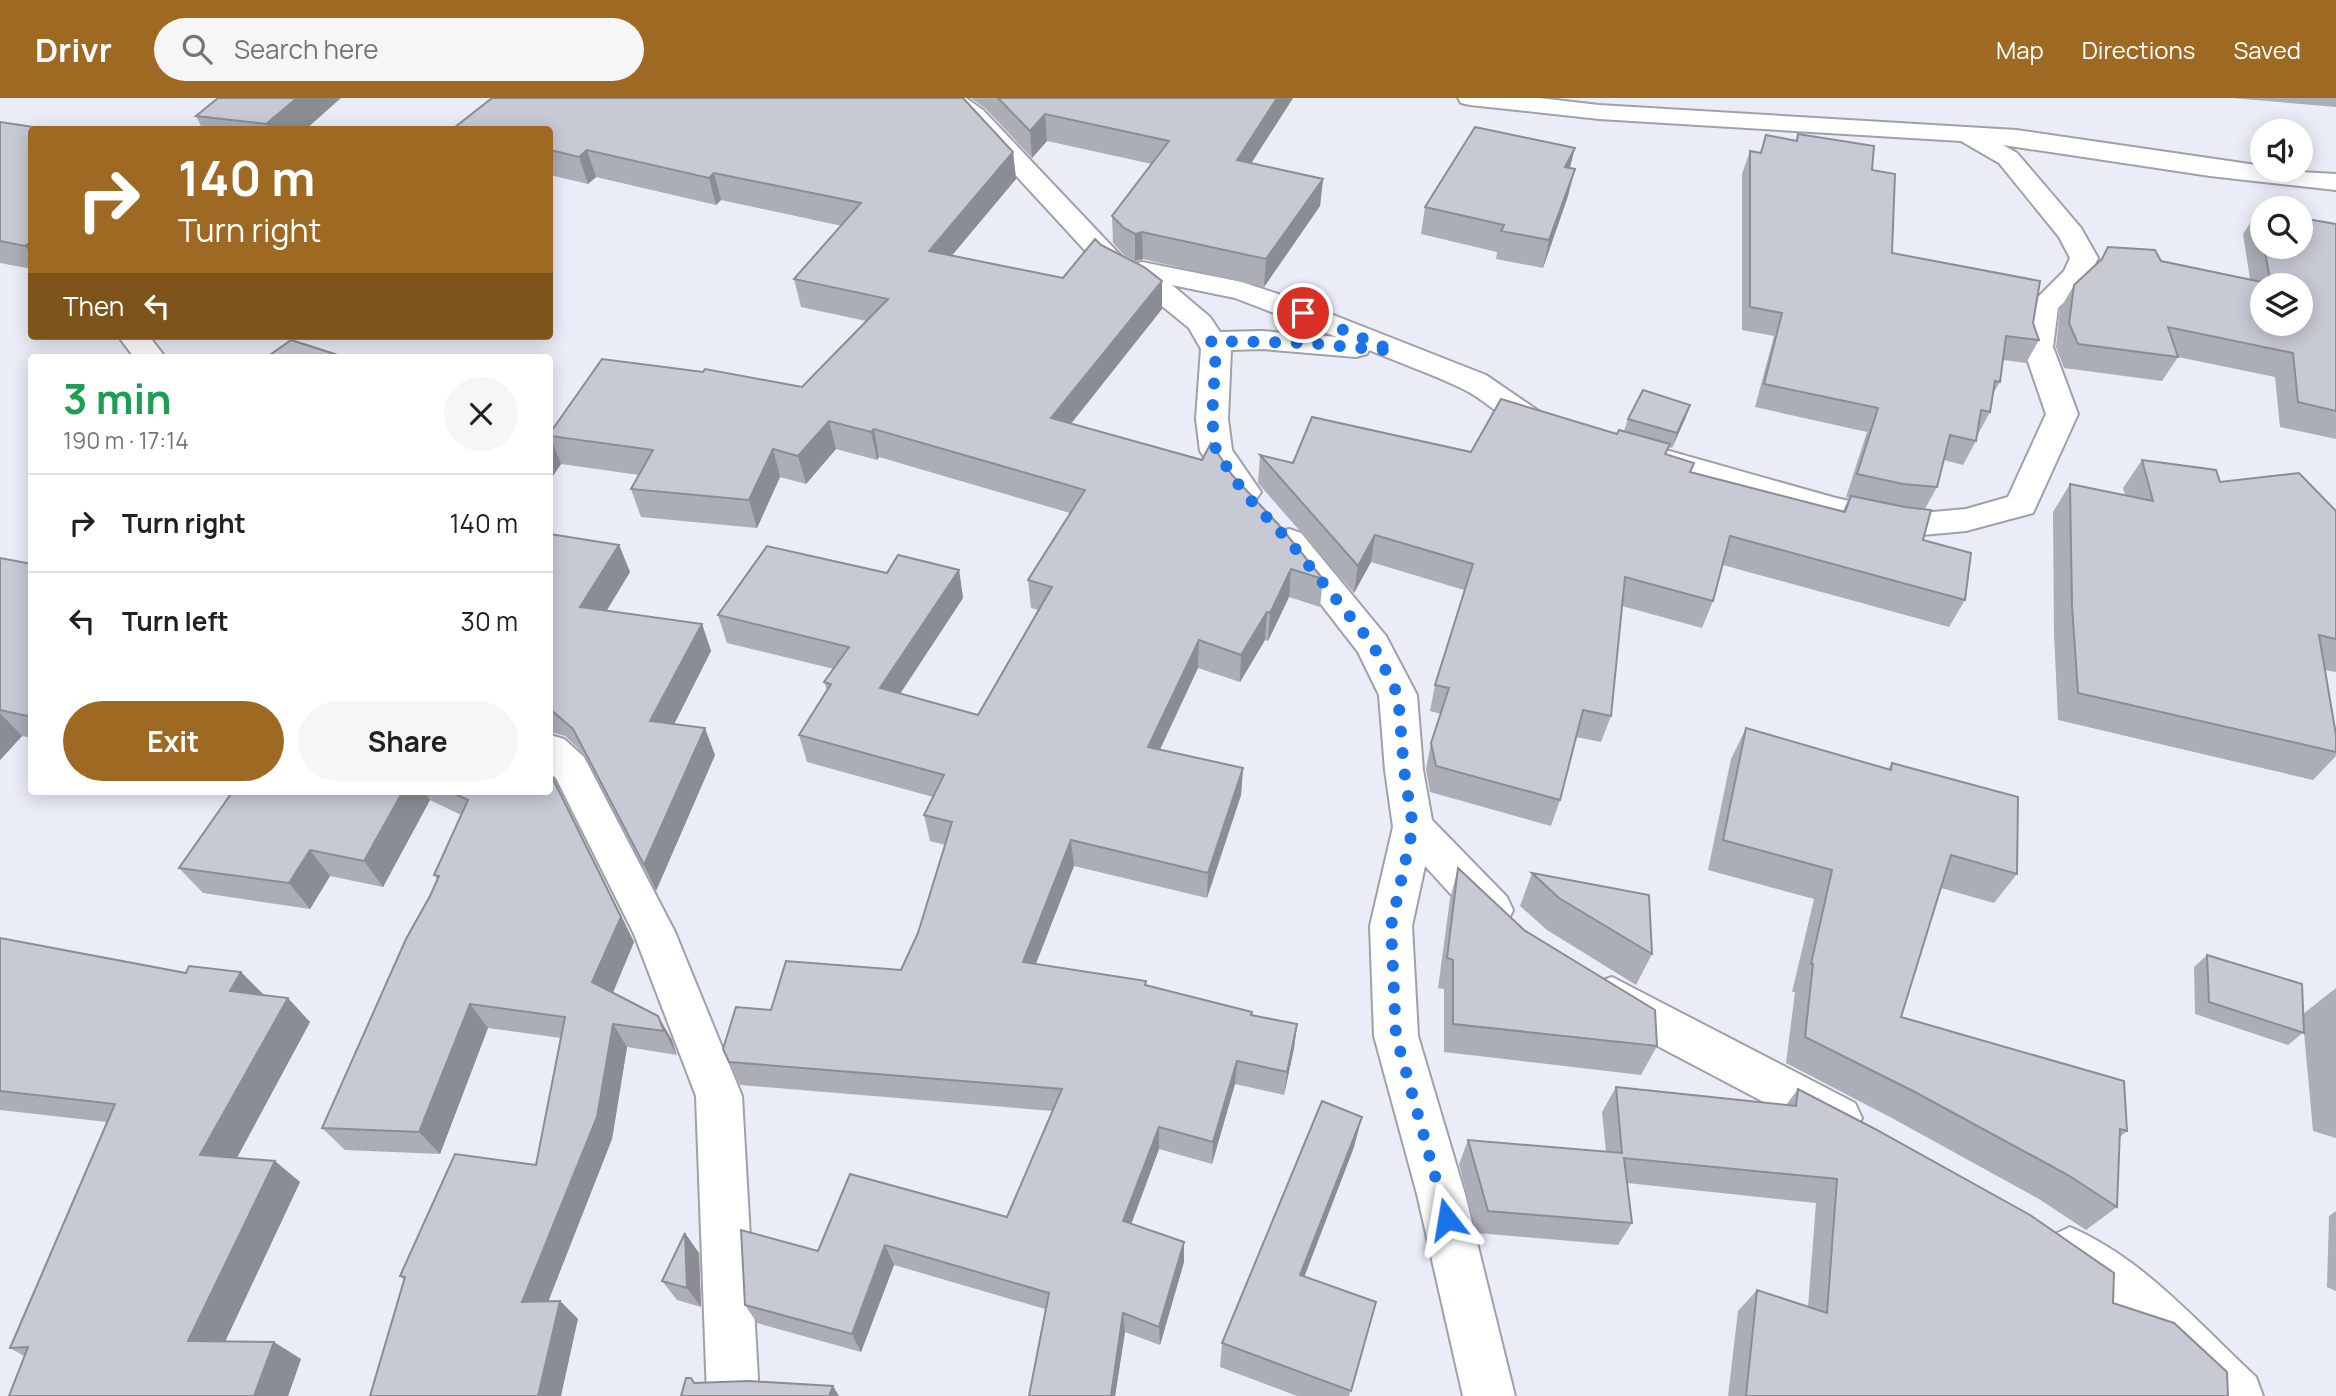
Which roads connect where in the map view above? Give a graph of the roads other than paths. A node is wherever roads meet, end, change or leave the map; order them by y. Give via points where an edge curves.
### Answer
1 (950, 98) edge
2 (1470, 98) edge
3 (2012, 148) junction
4 (2336, 182) edge
5 (1120, 267) junction
6 (136, 340) edge
7 (1211, 341) junction
8 (1393, 351) junction
9 (148, 354) edge
10 (1577, 434) edge
11 (1616, 445) edge
12 (553, 753) edge
13 (1413, 827) junction
14 (1521, 937) edge
15 (1577, 974) edge
16 (1872, 1135) edge
17 (2043, 1233) edge
18 (733, 1396) edge
19 (1489, 1396) edge
20 (2237, 1396) edge

1 - 5 street via 974,115 1094,245
2 - 3 street via 1599,112 1966,134
3 - 4 street
3 - 11 street via 2084,258 2077,275 2044,306 2038,347 2062,414 2021,505 1966,520 1891,521
5 - 7 street via 1174,301 1200,323
5 - 8 street via 1242,291
6 - 9 street
7 - 8 street
7 - 13 street via 1216,349 1212,419 1216,451 1245,494 1373,645 1398,695
8 - 10 street via 1475,383 1529,419
12 - 18 street via 570,768 654,932 719,1096
13 - 14 street
13 - 19 street via 1391,926 1396,1036 1441,1194
15 - 16 street via 1647,1018
17 - 20 street via 2130,1293

